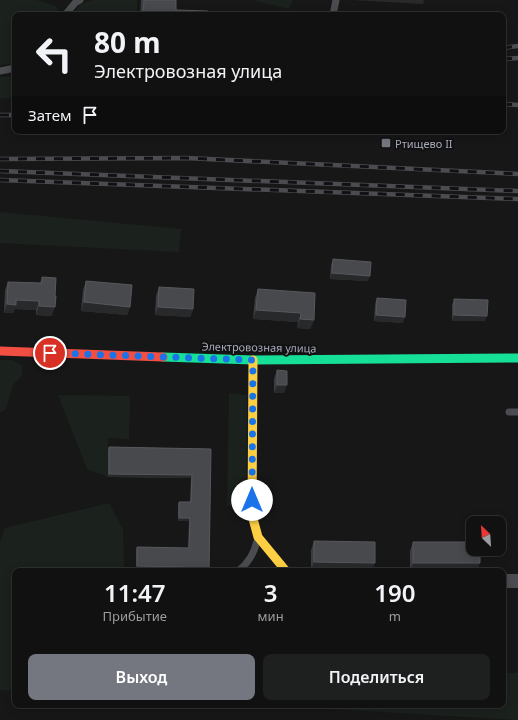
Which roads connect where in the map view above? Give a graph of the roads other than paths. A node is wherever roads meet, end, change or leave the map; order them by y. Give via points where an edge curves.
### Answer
1 (80, 0) edge
2 (336, 0) edge
3 (67, 12) edge
4 (334, 12) edge
5 (12, 69) edge
6 (0, 71) edge
7 (0, 351) edge
8 (518, 358) edge
9 (253, 360) junction
10 (509, 412) dead end
11 (518, 412) edge
12 (258, 537) junction
13 (242, 568) edge
14 (284, 568) edge
15 (506, 581) edge
16 (518, 581) edge

1 - 3 lane
2 - 4 lane
5 - 6 lane
7 - 9 street, Электровозная улица
8 - 9 street, Электровозная улица
9 - 12 street via 252,515
10 - 11 lane
12 - 13 lane via 254,553
12 - 14 street
15 - 16 street

